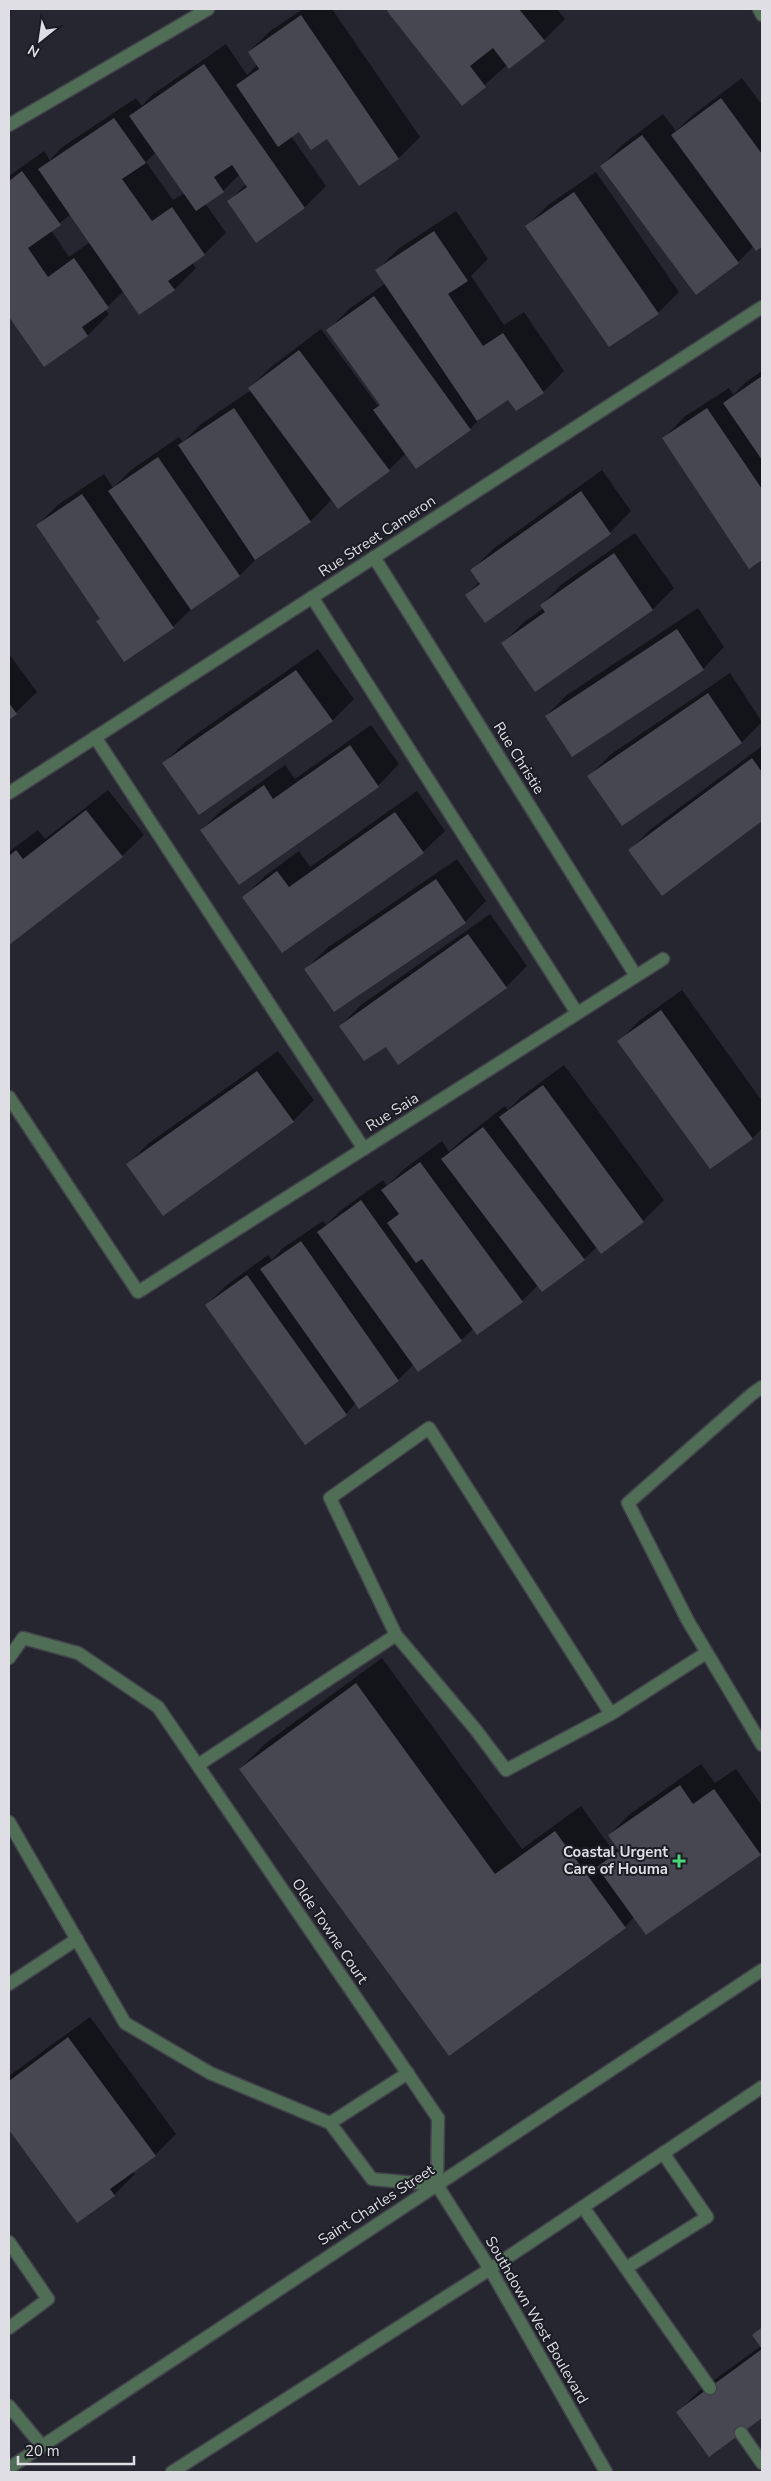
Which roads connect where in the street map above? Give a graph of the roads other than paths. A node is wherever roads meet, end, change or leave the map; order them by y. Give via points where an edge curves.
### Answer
1 (208, 9) edge
2 (759, 9) edge
3 (762, 15) edge
4 (9, 125) edge
5 (762, 307) edge
6 (374, 557) junction
7 (312, 597) junction
8 (95, 737) junction
9 (9, 793) edge
10 (664, 959) dead end
11 (636, 976) junction
12 (577, 1013) junction
13 (9, 1097) edge
14 (364, 1149) junction
15 (762, 1387) edge
16 (396, 1635) junction
17 (706, 1653) junction
18 (9, 1658) edge
19 (611, 1714) junction
20 (762, 1745) edge
21 (198, 1765) junction
22 (9, 1822) edge
23 (76, 1939) junction
24 (762, 1970) edge
25 (9, 1984) edge
26 (408, 2073) junction
27 (762, 2087) edge
28 (330, 2123) junction
29 (663, 2153) junction
30 (437, 2185) junction
31 (583, 2206) junction
32 (9, 2242) edge
33 (626, 2268) junction
34 (490, 2269) junction
35 (9, 2328) edge
36 (710, 2388) dead end
37 (9, 2406) edge
38 (741, 2433) dead end
39 (42, 2446) junction
40 (762, 2463) edge
41 (9, 2468) edge
42 (172, 2472) edge
43 (606, 2472) edge

1 - 4 street
2 - 3 street
5 - 6 street, Rue Street Cameron
6 - 7 street, Rue Street Cameron
6 - 11 street, Rue Christie
7 - 8 street, Rue Street Cameron
7 - 12 street
8 - 9 street, Rue Street Cameron
8 - 14 street
10 - 11 street, Rue Saia
11 - 12 street, Rue Saia
12 - 14 street, Rue Saia
13 - 14 street, Rue Saia via 138,1292
15 - 17 street via 628,1503
16 - 19 street via 506,1770
16 - 19 street via 330,1498 429,1428
16 - 21 street
17 - 19 street
17 - 20 street
18 - 21 street, Olde Towne Court via 23,1638 78,1653 158,1707
21 - 26 street, Olde Towne Court
22 - 23 street
23 - 25 street
23 - 28 street via 125,2023 210,2073
24 - 30 street, Saint Charles Street
26 - 28 street
26 - 30 street, Olde Towne Court via 438,2118
27 - 29 street
28 - 30 street via 372,2179
29 - 31 street
29 - 33 street via 707,2216
30 - 34 street, Southdown West Boulevard
30 - 39 street, Saint Charles Street
31 - 33 street
31 - 34 street
32 - 35 street via 48,2299
33 - 36 street
34 - 42 street
34 - 43 street, Southdown West Boulevard
37 - 39 street
38 - 40 street
39 - 41 street, Saint Charles Street

